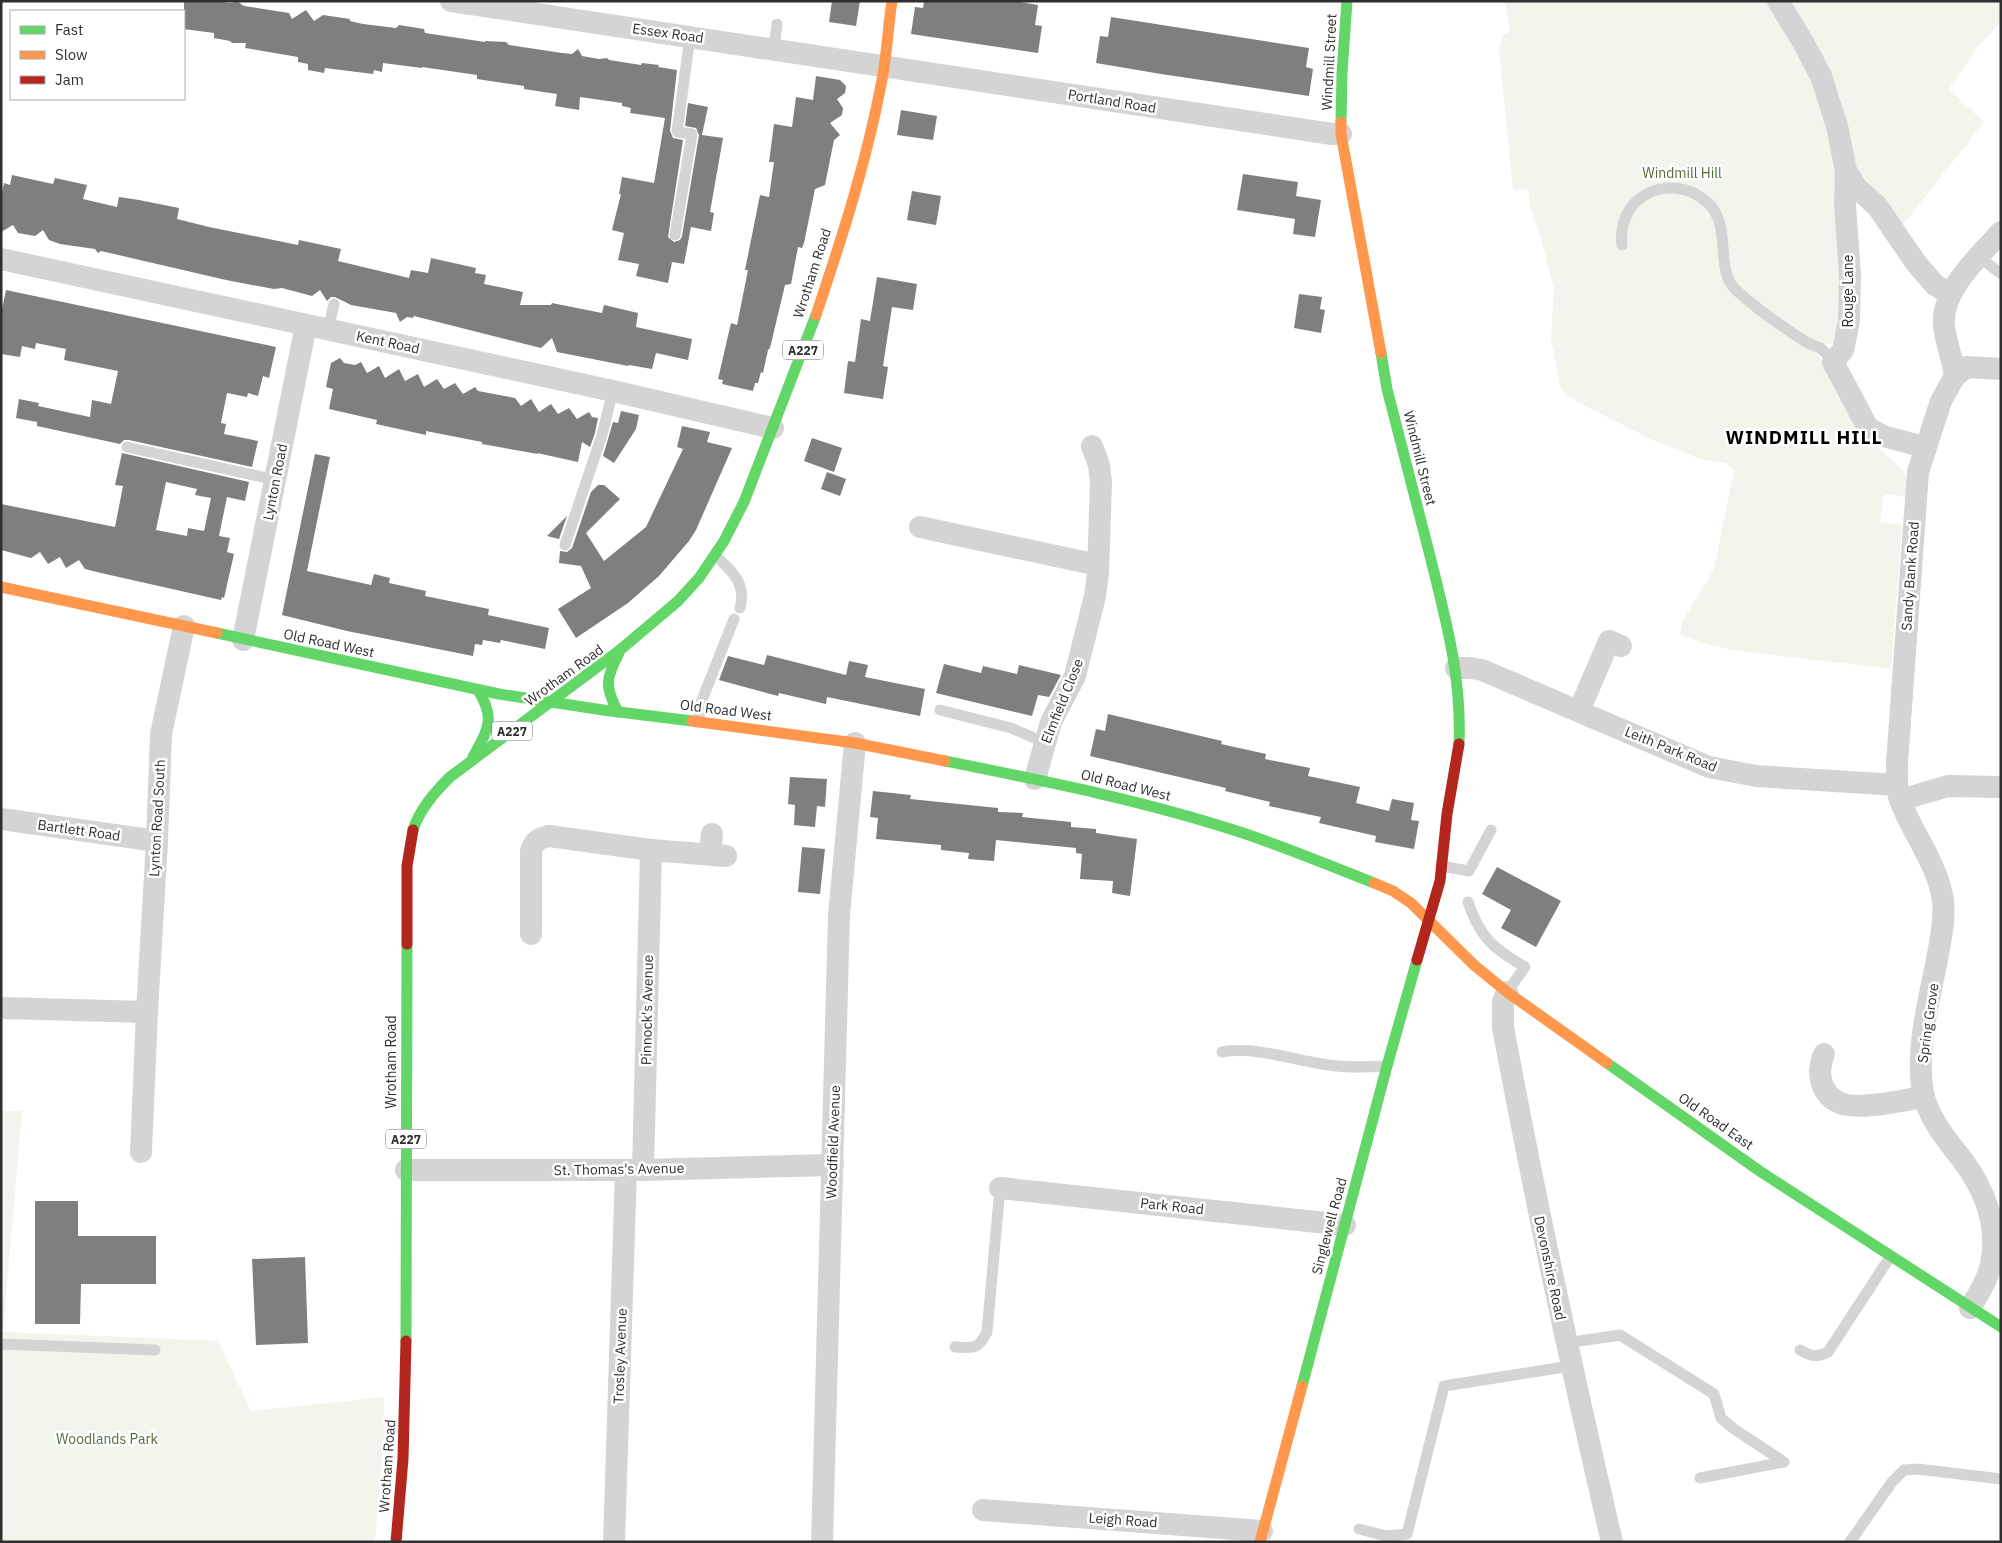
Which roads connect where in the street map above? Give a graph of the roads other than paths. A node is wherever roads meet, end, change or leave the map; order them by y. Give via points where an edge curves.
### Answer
1 (451, 1) edge
2 (892, 1) edge
3 (1347, 1) edge
4 (1778, 1) edge
5 (777, 24) dead end
6 (690, 37) junction
7 (774, 49) junction
8 (884, 66) junction
9 (1341, 134) junction
10 (1846, 171) junction
11 (2001, 232) edge
12 (675, 235) dead end
13 (1622, 245) dead end
14 (1979, 256) junction
15 (1, 259) edge
16 (2001, 274) edge
17 (1950, 294) junction
18 (334, 304) dead end
19 (306, 325) junction
20 (328, 330) junction
21 (1833, 362) junction
22 (2001, 369) edge
23 (1955, 376) junction
24 (612, 391) junction
25 (773, 428) junction
26 (1092, 446) dead end
27 (127, 447) dead end
28 (1924, 447) junction
29 (276, 480) junction
30 (920, 527) dead end
31 (565, 545) dead end
32 (716, 556) junction
33 (1098, 565) junction
34 (1, 587) edge
35 (740, 608) dead end
36 (734, 619) dead end
37 (184, 626) junction
38 (243, 640) junction
39 (1608, 641) dead end
40 (619, 653) junction
41 (1456, 668) junction
42 (478, 690) junction
43 (552, 703) junction
44 (940, 710) dead end
45 (1579, 710) junction
46 (618, 712) junction
47 (698, 722) junction
48 (1044, 742) junction
49 (855, 743) junction
50 (472, 758) junction
51 (1035, 778) junction
52 (2001, 786) edge
53 (1899, 792) junction
54 (1, 819) edge
55 (1492, 830) dead end
56 (157, 841) junction
57 (716, 848) dead end
58 (651, 850) junction
59 (1441, 866) junction
60 (1468, 902) dead end
61 (1429, 920) junction
62 (531, 934) dead end
63 (1508, 992) junction
64 (1, 1008) edge
65 (147, 1012) junction
66 (1222, 1052) dead end
67 (1824, 1054) dead end
68 (1387, 1066) junction
69 (1924, 1096) junction
70 (141, 1152) dead end
71 (833, 1165) junction
72 (406, 1170) junction
73 (634, 1170) junction
74 (1000, 1188) joint
75 (1345, 1225) junction
76 (1997, 1247) edge
77 (1890, 1257) junction
78 (1970, 1308) junction
79 (2001, 1327) edge
80 (1566, 1343) junction
81 (1, 1344) edge
82 (955, 1347) dead end
83 (155, 1350) dead end
84 (1800, 1350) dead end
85 (1571, 1366) junction
86 (1700, 1478) dead end
87 (2001, 1479) edge
88 (983, 1510) dead end
89 (1359, 1529) dead end
90 (1261, 1536) edge
91 (396, 1542) edge
92 (614, 1542) edge
93 (822, 1542) edge
94 (1612, 1542) edge
95 (1850, 1542) edge

1 - 6 street, Essex Road
2 - 8 main road, Wrotham Road / A227
3 - 9 main road, Windmill Street
4 - 10 street, Rouge Lane via 1821,76 1837,126
5 - 7 lane
6 - 7 street, Essex Road
6 - 12 lane via 677,132 692,134
7 - 8 street, Essex Road
8 - 9 street, Portland Road
8 - 25 main road, Wrotham Road / A227 via 852,198 798,365
9 - 41 main road, Windmill Street via 1387,389
10 - 17 street, Rouge Lane via 1877,206 1916,263 1935,284
10 - 21 street, Rouge Lane via 1844,204 1850,321 1844,350
11 - 14 street
13 - 21 lane via 1624,219 1642,196 1671,188 1682,188 1698,195 1709,203 1721,223 1726,271 1734,288 1806,342 1822,348
14 - 16 lane
14 - 17 street
15 - 19 street, Kent Road
17 - 23 street via 1944,325
18 - 20 lane
19 - 20 street, Kent Road
19 - 29 street, Lynton Road
20 - 24 street, Kent Road
21 - 28 street via 1868,428 1883,436
22 - 23 street via 1967,367
23 - 28 street, Sandy Bank Road via 1940,401
24 - 25 street, Kent Road
24 - 31 lane via 604,429
25 - 32 main road, Wrotham Road / A227 via 738,516
26 - 33 street, Elmfield Close via 1101,476
27 - 29 lane
28 - 53 street, Sandy Bank Road via 1917,483 1897,751
29 - 38 street, Lynton Road
30 - 33 street
32 - 35 lane via 740,584
32 - 40 main road, Wrotham Road / A227 via 679,601
33 - 48 street, Elmfield Close via 1097,586 1077,669
34 - 37 main road, Old Road West
36 - 47 lane via 700,705
37 - 38 main road, Old Road West
37 - 56 street, Lynton Road South via 161,734
38 - 42 main road, Old Road West
39 - 45 street
40 - 43 main road, Wrotham Road / A227
40 - 46 main road, A227 via 607,676 606,686
41 - 45 street, Leith Park Road via 1482,670
41 - 59 main road, Windmill Street via 1460,716 1458,744
42 - 43 main road, Old Road West
42 - 50 main road, A227 via 489,705 490,722
43 - 46 main road, Old Road West
43 - 50 main road, Wrotham Road / A227
44 - 48 lane via 1010,728
45 - 53 street, Leith Park Road via 1709,767
46 - 47 main road, Old Road West
47 - 49 main road, Old Road West
48 - 51 street, Elmfield Close
49 - 51 main road, Old Road West
49 - 71 street, Woodfield Avenue via 840,915
50 - 72 main road, Wrotham Road / A227 via 424,808 414,826 409,850
51 - 61 main road, Old Road West via 1149,806 1314,858 1390,890
52 - 53 street, Leith Park Road via 1948,786
53 - 69 street, Spring Grove via 1933,869 1943,903 1941,936 1922,1042
54 - 56 street, Bartlett Road
55 - 59 lane via 1469,871
56 - 65 street, Lynton Road South
57 - 58 street
58 - 62 street via 549,836 540,838 533,843 531,851
58 - 73 street, Pinnock's Avenue
59 - 61 main road, Windmill Street
60 - 63 lane via 1474,922 1486,938 1500,953 1525,968
61 - 63 main road, Old Road East via 1474,965
61 - 68 main road, Singlewell Road
63 - 77 main road, Old Road East via 1760,1172
63 - 80 street, Devonshire Road via 1503,1002 1504,1027 1532,1184
64 - 65 street
65 - 70 street, Lynton Road South
66 - 68 lane via 1258,1051 1348,1067
67 - 69 street via 1820,1066 1821,1085 1844,1104 1858,1106
68 - 75 main road, Singlewell Road
69 - 76 street, Spring Grove via 1939,1128 1980,1185
71 - 73 street, St. Thomas's Avenue
71 - 93 street, Woodfield Avenue
72 - 73 street, St. Thomas's Avenue
72 - 91 main road, Wrotham Road / A227 via 405,1428
73 - 92 street, Trosley Avenue
74 - 75 street, Park Road
74 - 82 lane via 987,1332 974,1348
75 - 90 main road, Singlewell Road
76 - 78 street, Spring Grove via 1980,1292
77 - 78 main road, Old Road East
77 - 84 lane via 1828,1352 1810,1356
78 - 79 main road, Old Road East
80 - 85 street, Devonshire Road
80 - 86 lane via 1620,1335 1714,1394 1720,1418 1784,1462
81 - 83 lane
85 - 89 lane via 1444,1386 1407,1534 1386,1536
85 - 94 street, Devonshire Road
87 - 95 lane via 1918,1468 1904,1470
88 - 90 street, Leigh Road

